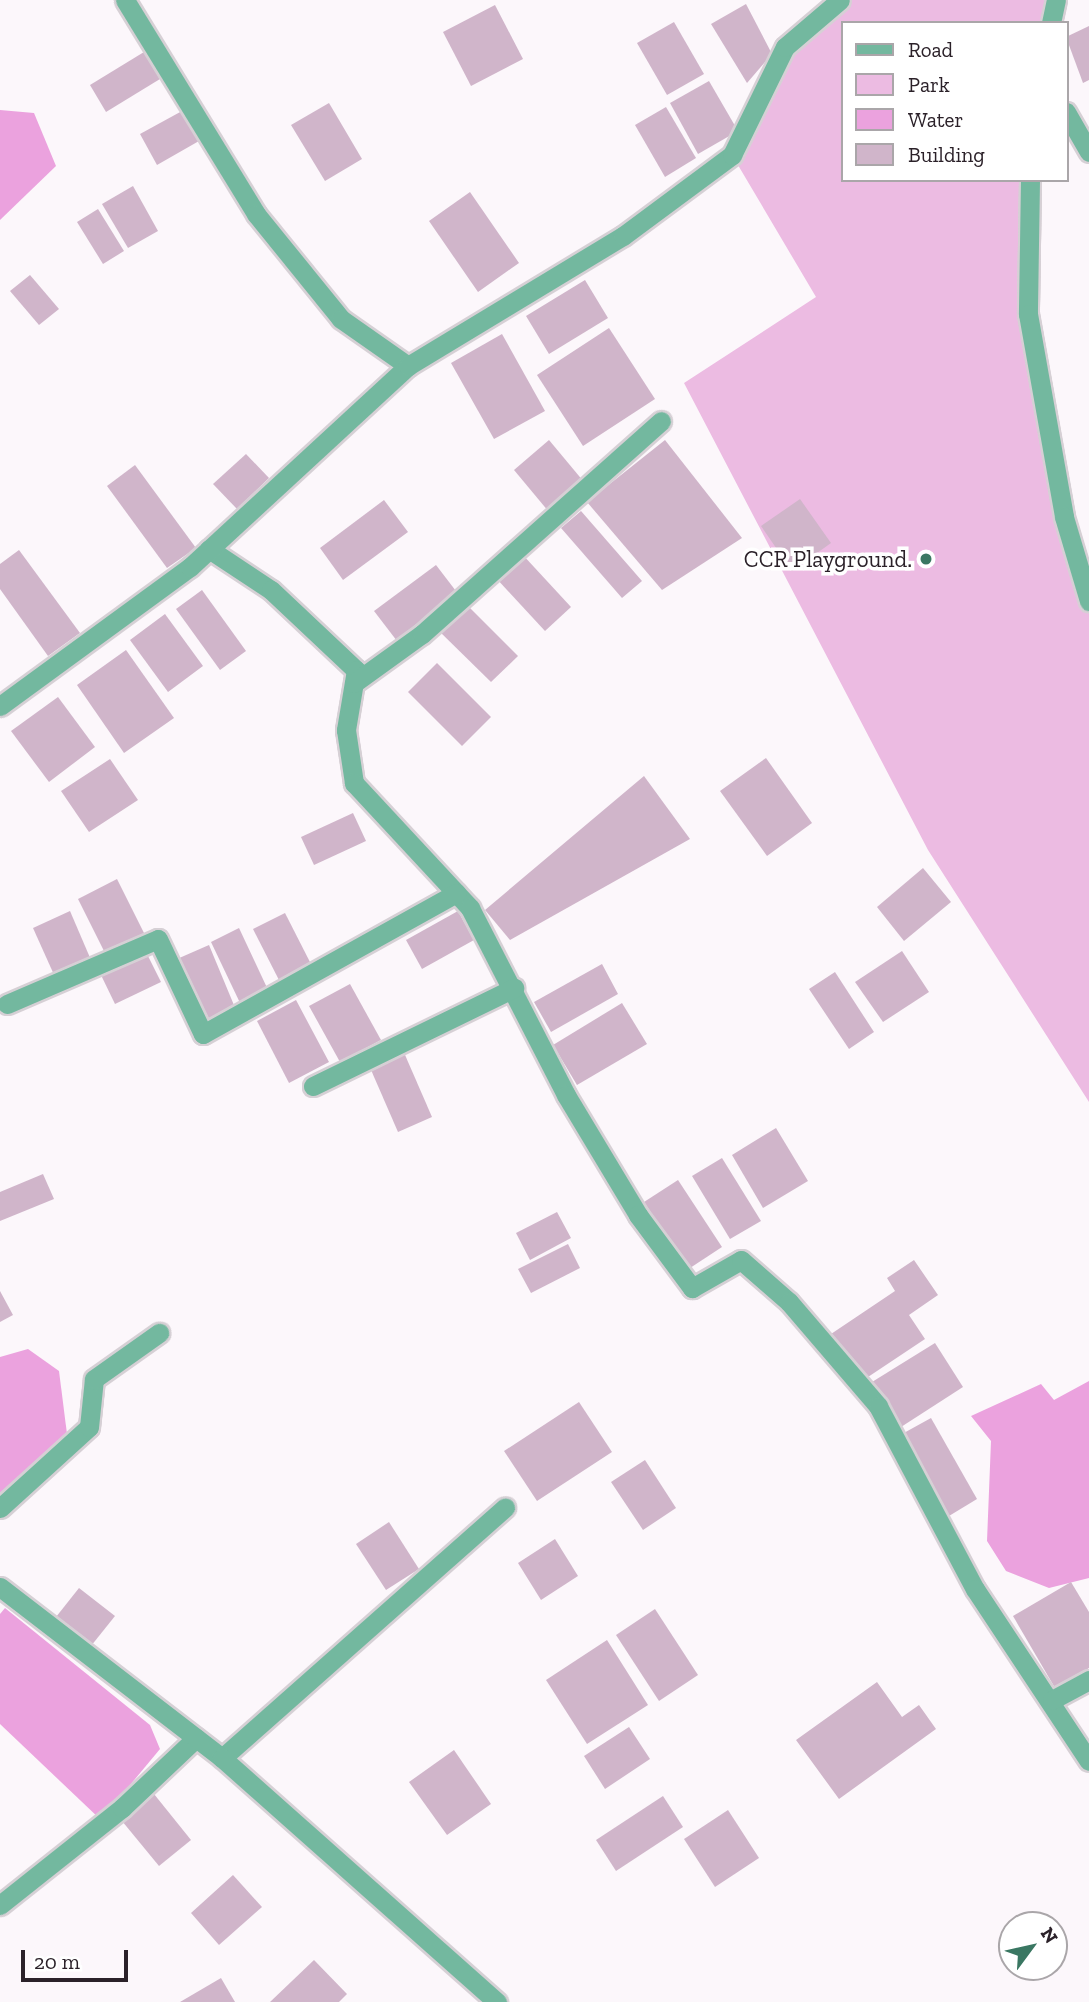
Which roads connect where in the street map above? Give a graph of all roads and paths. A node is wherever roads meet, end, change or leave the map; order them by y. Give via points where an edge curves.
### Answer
1 (125, 0) edge
2 (840, 0) edge
3 (1056, 0) edge
4 (1051, 21) edge
5 (1068, 115) edge
6 (1089, 152) edge
7 (1030, 182) edge
8 (408, 366) junction
9 (661, 421) dead end
10 (209, 549) junction
11 (1089, 601) edge
12 (354, 683) junction
13 (0, 706) edge
14 (456, 893) junction
15 (514, 988) junction
16 (7, 1004) dead end
17 (313, 1086) dead end
18 (159, 1333) dead end
19 (0, 1508) edge
20 (505, 1508) dead end
21 (0, 1587) edge
22 (1089, 1680) edge
23 (1052, 1699) junction
24 (196, 1738) junction
25 (222, 1758) junction
26 (1089, 1760) edge
27 (0, 1905) edge
28 (497, 2002) edge

1 - 8 street via 256,214 341,319
2 - 8 street via 785,47 732,155 623,236
3 - 4 street
5 - 6 street
7 - 11 street via 1028,314 1064,517
8 - 10 street
9 - 12 street via 422,634
10 - 12 street via 271,590 356,670
10 - 13 street
12 - 14 street via 346,730 354,783
14 - 15 street
14 - 16 street via 204,1034 158,939
15 - 17 street
15 - 23 street via 566,1095 692,1288 741,1260 789,1302 878,1406 975,1589
18 - 19 street via 94,1379 89,1427
20 - 25 street
21 - 24 street
22 - 23 street
23 - 26 street
24 - 25 street
24 - 27 street via 122,1808
25 - 28 street

